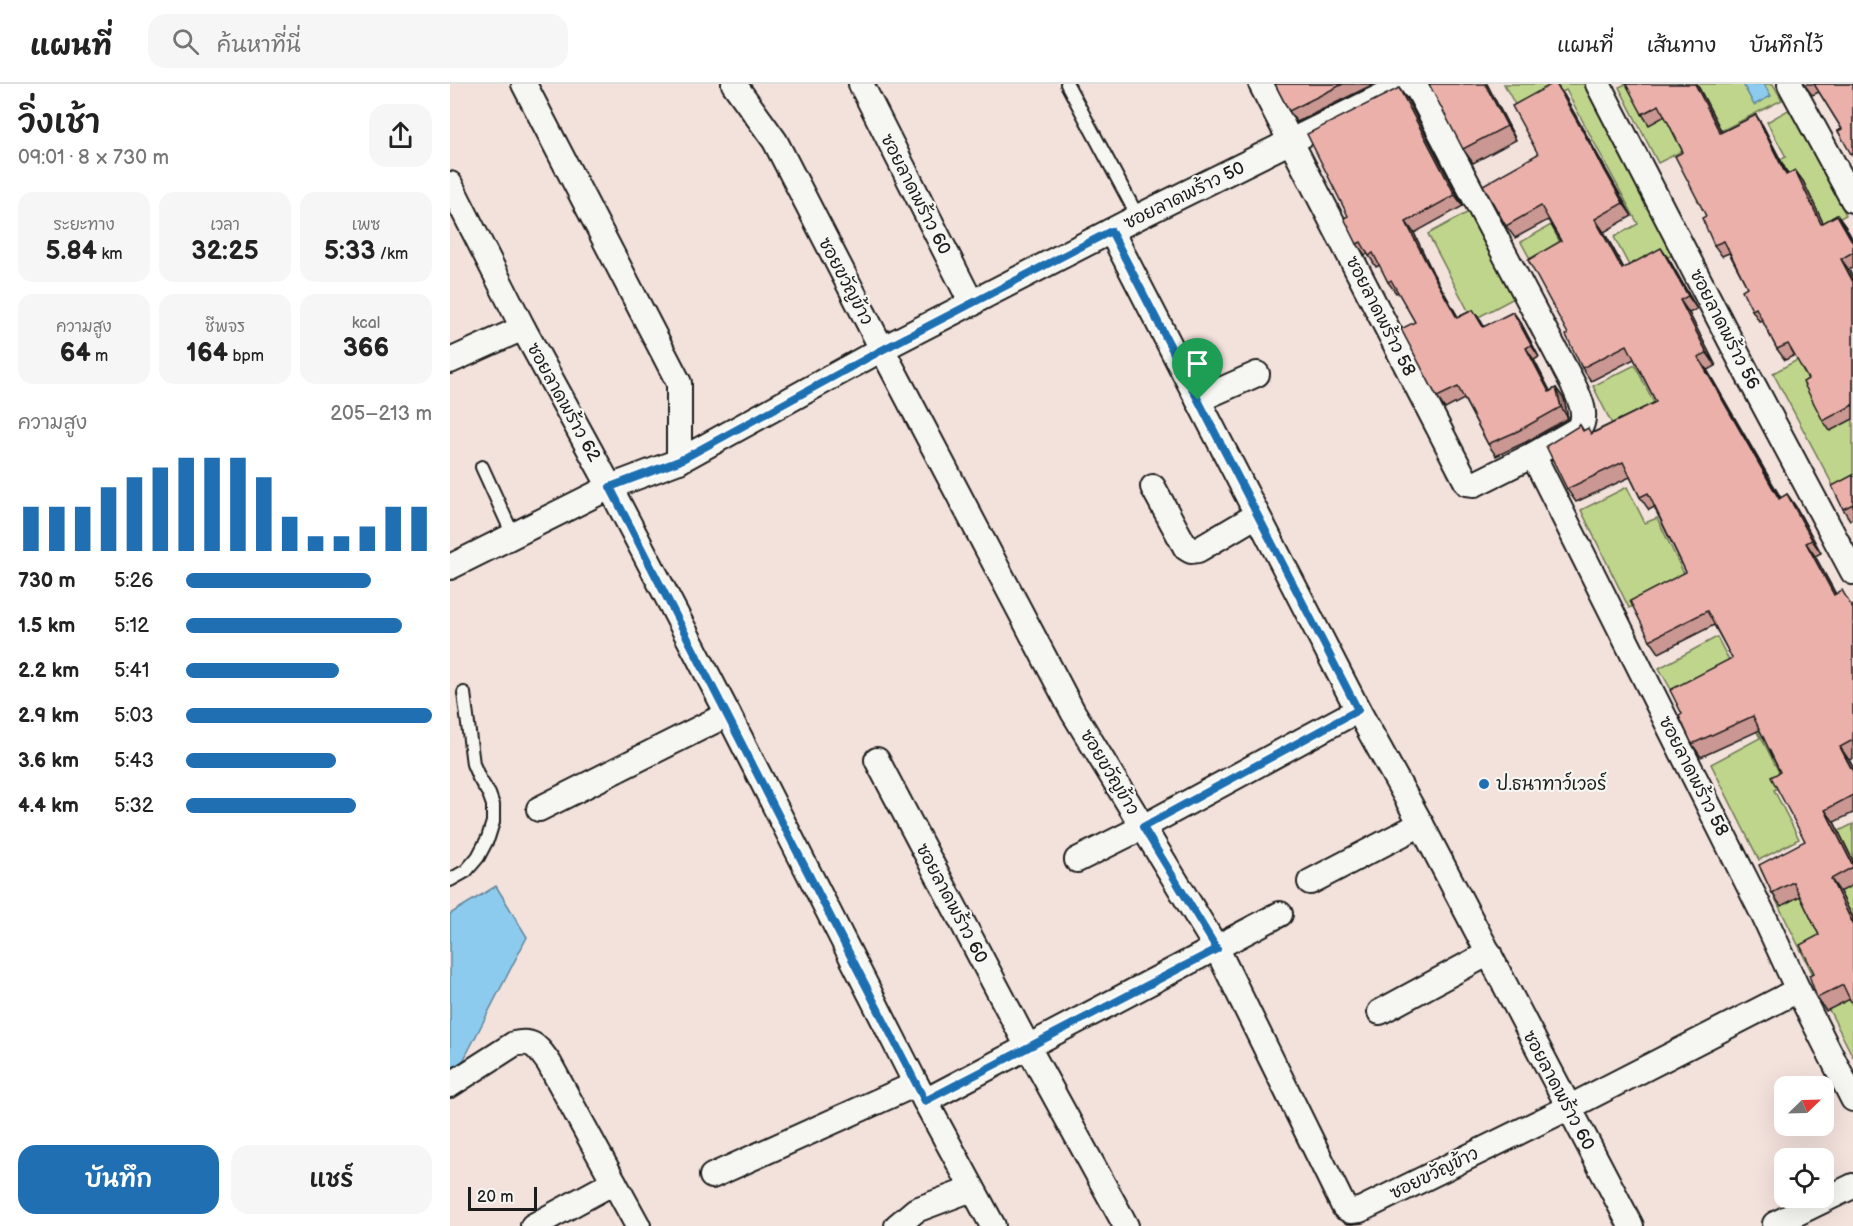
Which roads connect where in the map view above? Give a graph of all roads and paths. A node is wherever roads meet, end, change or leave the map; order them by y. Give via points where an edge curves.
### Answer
1 (524, 84) edge
2 (734, 84) edge
3 (861, 84) edge
4 (1067, 84) edge
5 (1262, 84) edge
6 (1406, 84) edge
7 (1415, 84) edge
8 (1598, 84) edge
9 (1790, 84) edge
10 (1291, 142) junction
11 (450, 184) edge
12 (1853, 200) edge
13 (1138, 217) junction
14 (1111, 231) junction
15 (972, 304) junction
16 (523, 328) junction
17 (882, 350) junction
18 (450, 361) edge
19 (1257, 374) dead end
20 (1198, 400) junction
21 (1533, 455) junction
22 (679, 461) junction
23 (482, 467) dead end
24 (610, 487) junction
25 (1153, 487) dead end
26 (1257, 515) junction
27 (513, 535) junction
28 (450, 567) edge
29 (1853, 572) edge
30 (464, 693) dead end
31 (1358, 710) junction
32 (728, 714) junction
33 (877, 760) dead end
34 (539, 809) dead end
35 (1421, 824) junction
36 (1143, 827) junction
37 (1077, 860) dead end
38 (450, 880) edge
39 (1310, 882) dead end
40 (1280, 914) dead end
41 (1217, 949) junction
42 (1488, 953) junction
43 (1798, 990) junction
44 (1380, 1012) dead end
45 (1028, 1047) junction
46 (450, 1085) edge
47 (921, 1093) junction
48 (1853, 1099) edge
49 (1568, 1108) junction
50 (712, 1176) dead end
51 (614, 1182) junction
52 (1853, 1186) edge
53 (972, 1189) junction
54 (1775, 1224) dead end
55 (533, 1226) edge
56 (638, 1226) edge
57 (897, 1226) edge
58 (993, 1226) edge
59 (1126, 1226) edge
60 (1631, 1226) edge

1 - 22 street via 679,383
2 - 17 street, ซอยขวัญข้าว via 775,141
3 - 15 street, ซอยลาดพร้าว 60
4 - 13 lane
5 - 10 street, ซอยลาดพร้าว 58
6 - 10 street, ซอยลาดพร้าว 50
7 - 21 street, ซอยลาดพร้าว 58 via 1582,405 1584,420 1580,428
8 - 29 street, ซอยลาดพร้าว 56
9 - 12 street
10 - 13 street, ซอยลาดพร้าว 50
10 - 21 street, ซอยลาดพร้าว 58 via 1467,483 1475,484
11 - 16 street, ซอยลาดพร้าว 62
13 - 14 street, ซอยลาดพร้าว 50
14 - 15 street, ซอยลาดพร้าว 50
14 - 20 street, ซอยลาดพร้าว 60
15 - 17 street, ซอยลาดพร้าว 50
16 - 18 street
16 - 24 street, ซอยลาดพร้าว 62
17 - 22 street, ซอยลาดพร้าว 50
17 - 36 street, ซอยขวัญข้าว via 1073,712
19 - 20 street
20 - 26 street, ซอยลาดพร้าว 60
21 - 43 street, ซอยลาดพร้าว 58
22 - 24 street, ซอยลาดพร้าว 50
23 - 27 lane
24 - 27 street, ซอยลาดพร้าว 50
24 - 32 street, ซอยลาดพร้าว 62
25 - 26 street via 1191,551
26 - 31 street, ซอยลาดพร้าว 60
27 - 28 street, ซอยลาดพร้าว 50
30 - 38 lane via 472,764 493,805 493,822 478,857 466,871
31 - 35 street, ซอยลาดพร้าว 60
31 - 36 street
32 - 34 street
32 - 47 street, ซอยลาดพร้าว 62
33 - 45 street, ซอยลาดพร้าว 60
35 - 39 street
35 - 42 street, ซอยลาดพร้าว 60
36 - 37 street
36 - 41 street, ซอยขวัญข้าว
40 - 41 street
41 - 45 street
41 - 49 street, ซอยขวัญข้าว via 1344,1206 1351,1211
42 - 44 street
42 - 49 street, ซอยลาดพร้าว 60
43 - 48 street, ซอยลาดพร้าว 58
43 - 49 street, ซอยขวัญข้าว
45 - 47 street
45 - 59 street, ซอยลาดพร้าว 60
46 - 51 street via 514,1044 526,1041 538,1047
47 - 50 street
47 - 53 street, ซอยลาดพร้าว 62
49 - 60 street, ซอยลาดพร้าว 60
51 - 55 street
51 - 56 street
52 - 54 street
53 - 57 street via 916,1210
53 - 58 street, ซอยลาดพร้าว 62

